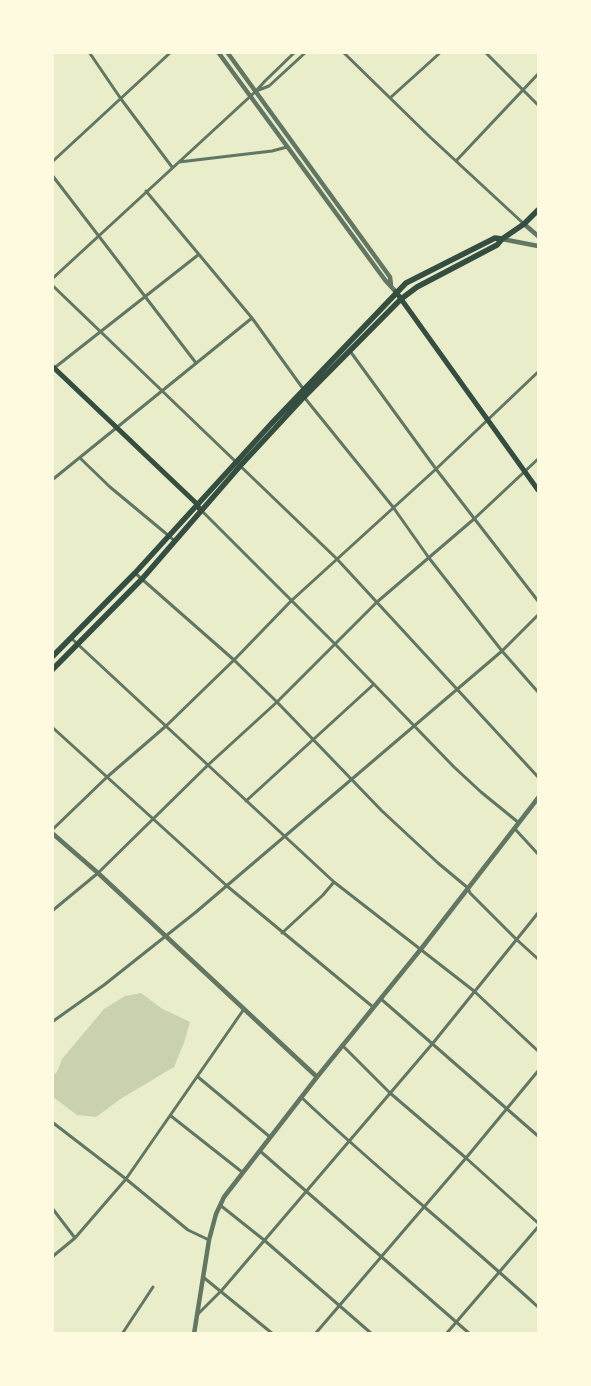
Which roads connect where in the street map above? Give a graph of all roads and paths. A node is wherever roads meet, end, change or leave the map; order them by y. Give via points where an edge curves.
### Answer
1 (89, 52) edge
2 (171, 52) edge
3 (218, 52) edge
4 (227, 52) edge
5 (295, 52) edge
6 (306, 52) edge
7 (343, 52) edge
8 (441, 52) edge
9 (485, 52) edge
10 (538, 74) edge
11 (523, 90) junction
12 (255, 92) junction
13 (250, 96) junction
14 (390, 98) junction
15 (121, 99) junction
16 (538, 105) edge
17 (287, 147) junction
18 (456, 161) junction
19 (52, 162) edge
20 (178, 162) junction
21 (172, 167) junction
22 (52, 175) edge
23 (146, 191) junction
24 (538, 210) edge
25 (524, 224) junction
26 (99, 235) junction
27 (538, 236) edge
28 (502, 239) junction
29 (538, 246) edge
30 (198, 255) junction
31 (52, 279) edge
32 (52, 285) edge
33 (391, 285) junction
34 (396, 292) junction
35 (146, 297) junction
36 (401, 299) junction
37 (252, 318) junction
38 (101, 332) junction
39 (346, 344) junction
40 (350, 351) junction
41 (196, 363) junction
42 (53, 368) edge
43 (538, 372) edge
44 (304, 390) junction
45 (162, 391) junction
46 (304, 397) junction
47 (488, 420) junction
48 (118, 427) junction
49 (80, 458) junction
50 (538, 459) edge
51 (239, 463) junction
52 (436, 469) junction
53 (526, 472) junction
54 (52, 480) edge
55 (538, 490) edge
56 (197, 504) junction
57 (393, 507) junction
58 (200, 510) junction
59 (474, 519) junction
60 (169, 536) junction
61 (175, 542) junction
62 (429, 558) junction
63 (337, 559) junction
64 (135, 573) junction
65 (142, 579) junction
66 (291, 601) junction
67 (538, 601) edge
68 (377, 602) junction
69 (538, 615) edge
70 (71, 638) junction
71 (335, 644) junction
72 (78, 646) junction
73 (502, 651) junction
74 (52, 657) edge
75 (234, 660) junction
76 (52, 670) edge
77 (374, 684) junction
78 (457, 689) junction
79 (538, 692) edge
80 (277, 702) junction
81 (166, 726) junction
82 (414, 726) junction
83 (52, 727) edge
84 (313, 739) junction
85 (208, 765) junction
86 (107, 777) junction
87 (538, 777) edge
88 (352, 779) junction
89 (538, 798) edge
90 (246, 801) junction
91 (152, 820) junction
92 (520, 824) junction
93 (515, 829) junction
94 (52, 831) edge
95 (284, 836) junction
96 (537, 851) edge
97 (98, 872) junction
98 (334, 882) junction
99 (227, 886) junction
100 (468, 888) junction
101 (52, 911) edge
102 (538, 913) edge
103 (282, 933) junction
104 (166, 936) junction
105 (516, 939) junction
106 (421, 949) junction
107 (538, 959) edge
108 (474, 991) junction
109 (381, 999) junction
110 (373, 1007) junction
111 (244, 1009) junction
112 (52, 1022) edge
113 (433, 1043) junction
114 (342, 1045) junction
115 (538, 1051) edge
116 (538, 1070) edge
117 (198, 1077) junction
118 (317, 1077) junction
119 (390, 1094) junction
120 (301, 1098) junction
121 (508, 1109) junction
122 (171, 1116) junction
123 (52, 1122) edge
124 (538, 1136) edge
125 (271, 1138) junction
126 (349, 1142) junction
127 (260, 1151) junction
128 (466, 1158) junction
129 (242, 1172) junction
130 (126, 1179) junction
131 (306, 1190) junction
132 (220, 1205) junction
133 (424, 1206) junction
134 (52, 1208) edge
135 (538, 1225) edge
136 (76, 1238) junction
137 (209, 1240) junction
138 (264, 1240) junction
139 (52, 1256) edge
140 (381, 1256) junction
141 (500, 1272) junction
142 (203, 1277) junction
143 (153, 1287) dead end
144 (222, 1290) junction
145 (339, 1305) junction
146 (538, 1307) edge
147 (196, 1316) junction
148 (457, 1322) junction
149 (122, 1334) edge
150 (194, 1334) edge
151 (273, 1334) edge
152 (315, 1334) edge
153 (372, 1334) edge
154 (446, 1334) edge
155 (470, 1334) edge

1 - 15 street
2 - 15 street
3 - 13 street
4 - 12 street
5 - 12 street
6 - 12 street via 269,86
7 - 14 street
8 - 14 street
9 - 11 street
10 - 11 street
11 - 16 street
11 - 18 street
12 - 13 street
12 - 33 street via 390,277
13 - 17 street
13 - 20 street
14 - 18 street
15 - 19 street
15 - 21 street
17 - 20 street
17 - 33 street
18 - 25 street
20 - 21 street
21 - 23 street
22 - 26 street
23 - 26 street
23 - 30 street
24 - 25 main road
25 - 27 street
25 - 28 main road
26 - 31 street
26 - 35 street
28 - 29 street
28 - 34 main road via 495,238 414,278
28 - 36 main road via 497,245
30 - 35 street
30 - 37 street
32 - 38 street
33 - 34 street
34 - 36 main road
34 - 39 main road
35 - 38 street
35 - 41 street
36 - 40 main road
36 - 47 main road
37 - 41 street
37 - 44 street
38 - 42 street
38 - 45 street
39 - 40 street
39 - 44 main road
40 - 46 main road
40 - 52 street
41 - 45 street
42 - 48 main road
43 - 47 street
44 - 46 street
44 - 51 main road
45 - 48 street
45 - 51 street
46 - 51 main road
46 - 57 street
47 - 52 street
47 - 53 main road
48 - 49 street
48 - 56 main road
49 - 54 street
49 - 60 street
50 - 53 street
51 - 56 main road
51 - 58 main road
51 - 63 street
52 - 57 street
52 - 59 street
53 - 55 main road
53 - 59 street
56 - 58 main road
56 - 60 main road
57 - 62 street
57 - 63 street
58 - 61 main road
58 - 66 street
59 - 62 street
59 - 67 street
60 - 61 street
60 - 64 main road
61 - 65 main road
62 - 68 street
62 - 73 street
63 - 66 street
63 - 68 street
64 - 65 street
64 - 70 main road
65 - 72 main road
65 - 75 street
66 - 71 street
66 - 75 street
68 - 71 street
68 - 78 street
69 - 73 street
70 - 72 street
70 - 74 main road
71 - 77 street
71 - 80 street
72 - 76 main road
72 - 81 street
73 - 78 street
73 - 79 street
75 - 80 street
75 - 81 street
77 - 82 street
77 - 84 street
78 - 82 street
78 - 87 street
80 - 84 street
80 - 85 street
81 - 85 street
81 - 86 street
82 - 88 street
82 - 92 street via 474,786
83 - 86 street
84 - 88 street
84 - 90 street
85 - 90 street
85 - 91 street
86 - 91 street
86 - 94 street
88 - 95 street
88 - 100 street
89 - 92 street
90 - 95 street
91 - 97 street
91 - 99 street
92 - 93 street
93 - 96 street
93 - 100 street
94 - 97 street
95 - 98 street
95 - 99 street
97 - 101 street
97 - 104 street
98 - 103 street
98 - 106 street
99 - 103 street
99 - 104 street
100 - 105 street
100 - 106 street
102 - 105 street
103 - 110 street
104 - 111 street
104 - 112 street
105 - 107 street
105 - 108 street
106 - 108 street
106 - 109 street
108 - 113 street
108 - 115 street
109 - 110 street
109 - 113 street
110 - 114 street
111 - 117 street
111 - 118 street
113 - 119 street
113 - 121 street
114 - 118 street
114 - 119 street
116 - 121 street
117 - 122 street
117 - 125 street
118 - 120 street
119 - 126 street
119 - 128 street
120 - 125 street
120 - 126 street
121 - 124 street
121 - 128 street
122 - 129 street
122 - 130 street
123 - 130 street
125 - 127 street
126 - 131 street
126 - 133 street
127 - 129 street
127 - 131 street
128 - 133 street
128 - 135 street
129 - 132 street
130 - 136 street
130 - 137 street via 188,1230
131 - 138 street
131 - 140 street
132 - 137 street
132 - 138 street
133 - 140 street
133 - 141 street
134 - 136 street
135 - 141 street
136 - 139 street
137 - 142 street
138 - 144 street
138 - 145 street
140 - 145 street
140 - 148 street
141 - 146 street
141 - 148 street
142 - 144 street
142 - 147 street
143 - 149 street
144 - 147 street
144 - 151 street
145 - 152 street
145 - 153 street
147 - 150 street
148 - 154 street
148 - 155 street

